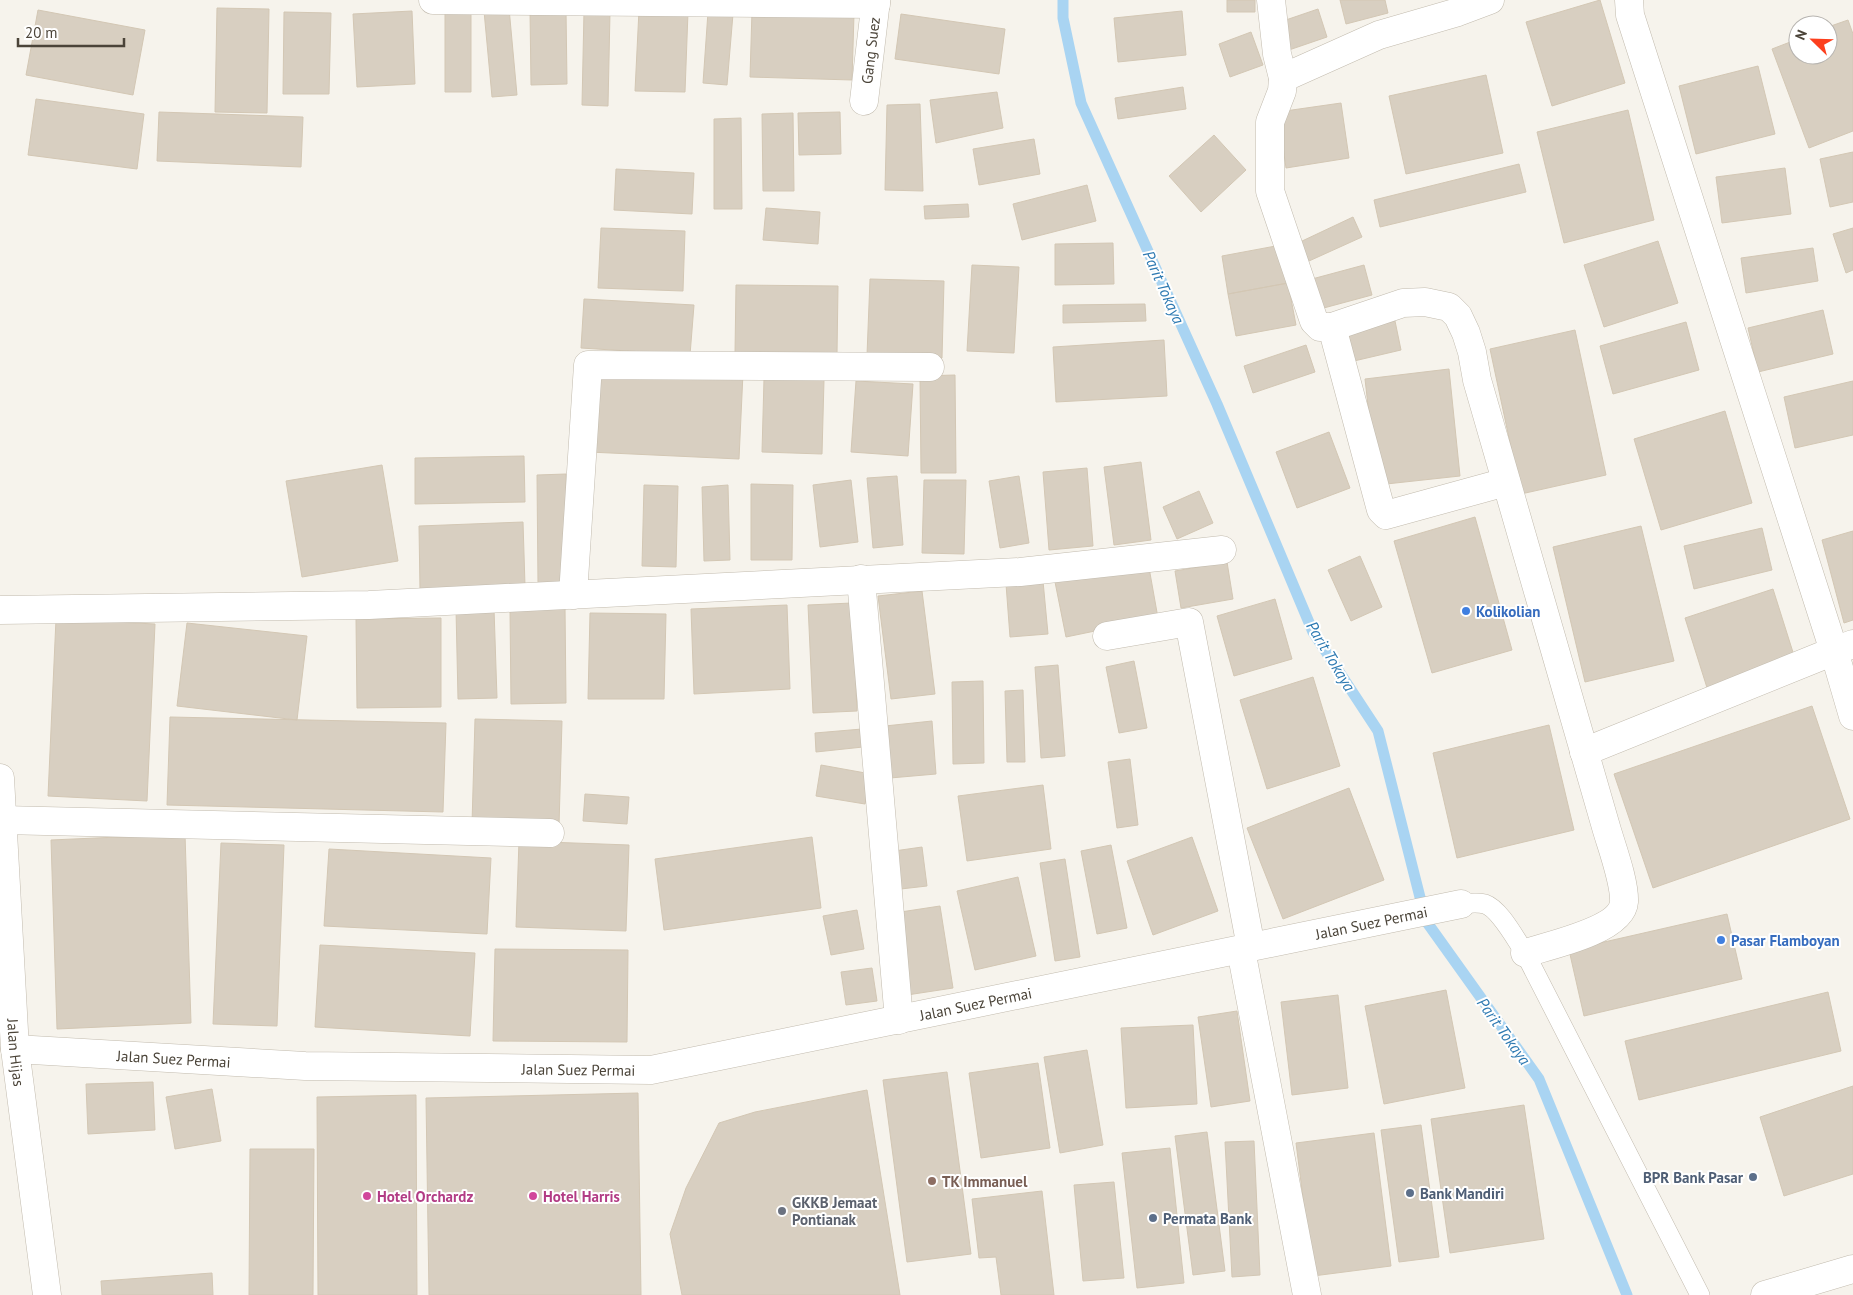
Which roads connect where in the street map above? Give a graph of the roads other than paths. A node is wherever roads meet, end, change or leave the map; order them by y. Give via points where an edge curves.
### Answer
1 (433, 0) edge
2 (448, 0) edge
3 (1272, 0) edge
4 (1490, 0) edge
5 (1629, 0) edge
6 (876, 2) edge
7 (1282, 78) junction
8 (864, 101) dead end
9 (1332, 327) junction
10 (930, 367) dead end
11 (1506, 482) junction
12 (1222, 550) dead end
13 (861, 579) junction
14 (573, 595) junction
15 (0, 610) edge
16 (1107, 636) dead end
17 (1843, 647) edge
18 (1853, 716) edge
19 (1584, 752) junction
20 (0, 778) edge
21 (2, 820) junction
22 (550, 832) dead end
23 (1461, 904) joint
24 (1246, 949) junction
25 (1525, 953) junction
26 (899, 1020) junction
27 (15, 1049) junction
28 (1853, 1270) edge
29 (47, 1295) edge
30 (1307, 1295) edge
31 (1700, 1295) edge
32 (1765, 1295) edge

1 - 2 street
2 - 6 street
3 - 7 street
4 - 7 street via 1379,34
5 - 17 street via 1630,15
6 - 8 street, Gang Suez
7 - 9 street via 1282,91 1270,122 1270,191 1314,322 1320,327
9 - 11 street via 1403,303 1425,302 1449,307 1458,316 1466,333
9 - 11 street via 1381,510 1386,515
10 - 14 street via 588,366
11 - 19 street
12 - 13 street via 1020,572
13 - 14 street
13 - 26 street
14 - 15 street via 369,605
16 - 24 street via 1189,622
17 - 18 street
17 - 19 street
19 - 25 street via 1624,904 1611,922 1593,931
20 - 21 street, Jalan Hijas
21 - 22 street
21 - 27 street, Jalan Hijas
23 - 24 street, Jalan Suez Permai
23 - 25 lane, Jalan Suez Permai via 1487,904 1496,911
24 - 26 street, Jalan Suez Permai
24 - 30 street
25 - 31 lane, Jalan Suez Permai
26 - 27 street, Jalan Suez Permai via 651,1070 305,1066
27 - 29 street, Jalan Hijas
28 - 32 street

